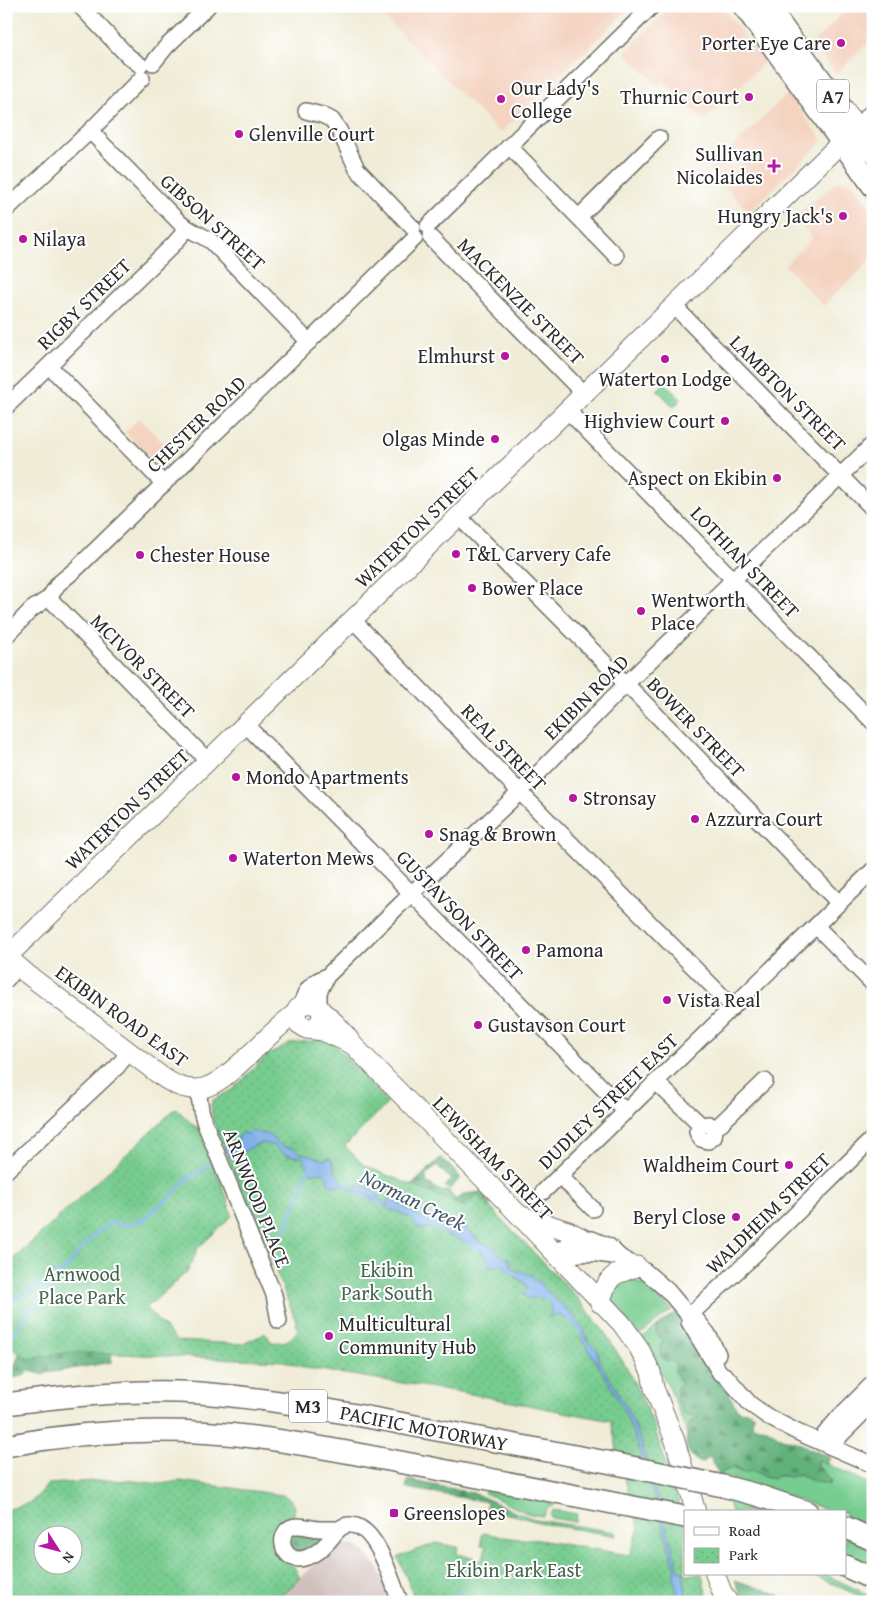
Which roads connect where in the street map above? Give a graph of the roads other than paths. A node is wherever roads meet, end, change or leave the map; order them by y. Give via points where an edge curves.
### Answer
1 (80, 6) edge
2 (208, 6) edge
3 (652, 6) edge
4 (744, 6) edge
5 (767, 6) edge
6 (145, 69) junction
7 (306, 111) dead end
8 (873, 111) edge
9 (90, 131) junction
10 (849, 135) junction
11 (659, 138) dead end
12 (509, 146) junction
13 (873, 151) edge
14 (873, 186) edge
15 (6, 210) edge
16 (579, 218) junction
17 (187, 228) junction
18 (422, 232) junction
19 (616, 256) dead end
20 (674, 306) junction
21 (309, 342) junction
22 (50, 366) junction
23 (584, 394) junction
24 (6, 407) edge
25 (567, 410) junction
26 (873, 444) edge
27 (840, 476) junction
28 (164, 484) junction
29 (873, 509) edge
30 (459, 517) junction
31 (734, 579) junction
32 (49, 598) junction
33 (353, 620) junction
34 (6, 636) edge
35 (626, 684) junction
36 (873, 722) edge
37 (246, 725) junction
38 (208, 761) junction
39 (520, 792) junction
40 (873, 870) edge
41 (412, 893) junction
42 (839, 903) junction
43 (816, 926) junction
44 (9, 965) edge
45 (873, 984) edge
46 (733, 1007) junction
47 (309, 1015) junction
48 (129, 1052) junction
49 (765, 1081) dead end
50 (656, 1082) junction
51 (198, 1089) junction
52 (626, 1112) junction
53 (873, 1138) edge
54 (6, 1171) edge
55 (560, 1176) junction
56 (543, 1192) dead end
57 (593, 1209) dead end
58 (518, 1214) junction
59 (582, 1238) junction
60 (557, 1256) junction
61 (620, 1257) junction
62 (637, 1266) junction
63 (600, 1303) junction
64 (689, 1316) junction
65 (279, 1321) dead end
66 (873, 1383) edge
67 (873, 1403) edge
68 (6, 1404) edge
69 (825, 1444) junction
70 (6, 1446) edge
71 (873, 1465) edge
72 (695, 1510) edge
73 (801, 1510) edge
74 (684, 1517) edge
75 (846, 1527) edge
76 (338, 1529) dead end
77 (873, 1540) edge
78 (846, 1566) edge
79 (716, 1576) edge
80 (873, 1579) edge
81 (724, 1599) edge
82 (400, 1602) edge

1 - 6 street
2 - 6 street
3 - 12 street, CHESTER ROAD
4 - 10 highway, A7
5 - 10 highway, A7
6 - 9 street
7 - 18 street, MACKENZIE STREET via 332,120 357,169
8 - 10 street
9 - 15 street
9 - 17 street, GIBSON STREET
10 - 13 highway, A7
10 - 14 highway, A7
10 - 20 main road, WATERTON STREET
11 - 16 street
12 - 16 street
12 - 18 street, CHESTER ROAD
16 - 19 street
17 - 21 street, GIBSON STREET via 212,242
17 - 22 street, RIGBY STREET
18 - 21 street, CHESTER ROAD
18 - 23 street, MACKENZIE STREET
20 - 23 main road, WATERTON STREET
20 - 27 street, LAMBTON STREET
21 - 28 street, CHESTER ROAD
22 - 24 street, RIGBY STREET
22 - 28 street
23 - 25 main road, WATERTON STREET
25 - 30 main road, WATERTON STREET
25 - 31 street, LOTHIAN STREET
26 - 27 street, EKIBIN ROAD
27 - 29 street, LAMBTON STREET
27 - 31 street, EKIBIN ROAD
28 - 32 street, CHESTER ROAD via 58,584
30 - 33 main road, WATERTON STREET
30 - 35 street, BOWER STREET
31 - 35 street, EKIBIN ROAD
31 - 36 street, LOTHIAN STREET
32 - 34 street, CHESTER ROAD via 32,609
32 - 38 street, MCIVOR STREET
33 - 37 main road, WATERTON STREET
33 - 39 street, REAL STREET
35 - 39 street, EKIBIN ROAD
35 - 42 street, BOWER STREET
37 - 38 main road, WATERTON STREET
37 - 41 street, GUSTAVSON STREET
38 - 44 main road, WATERTON STREET
39 - 41 street, EKIBIN ROAD
39 - 46 street, REAL STREET
40 - 42 street, DUDLEY STREET EAST
41 - 47 street, EKIBIN ROAD via 327,976 306,992
41 - 52 street, GUSTAVSON STREET
42 - 43 street, DUDLEY STREET EAST
43 - 45 street
43 - 46 street, DUDLEY STREET EAST
44 - 48 main road, EKIBIN ROAD EAST
46 - 50 street, DUDLEY STREET EAST
47 - 51 main road, EKIBIN ROAD EAST via 263,1042 222,1080
47 - 58 main road, LEWISHAM STREET via 327,1033 353,1045
48 - 51 main road, EKIBIN ROAD EAST via 171,1084
48 - 54 street
49 - 50 street via 708,1127
50 - 52 street, DUDLEY STREET EAST
51 - 65 street, ARNWOOD PLACE via 201,1110 274,1295
52 - 55 street, DUDLEY STREET EAST
53 - 64 street, WALDHEIM STREET
55 - 56 street, DUDLEY STREET EAST
55 - 57 street
58 - 59 main road
58 - 60 main road, LEWISHAM STREET
59 - 60 street via 570,1243
59 - 61 street via 609,1246
60 - 61 street via 588,1253
60 - 63 main road, LEWISHAM STREET
61 - 62 street
62 - 63 main road via 611,1279
62 - 64 street via 668,1291
63 - 72 main road, LEWISHAM STREET via 622,1324 651,1372
64 - 69 street via 696,1319 708,1334 726,1376 759,1411
66 - 69 street via 839,1417
67 - 69 street
68 - 73 highway, PACIFIC MOTORWAY / M3, bridge via 110,1393 180,1392 252,1398 692,1478
69 - 71 street
70 - 74 highway, PACIFIC MOTORWAY / M3 via 110,1433 182,1432 255,1437
75 - 77 highway
76 - 82 street via 355,1525 370,1536 382,1555
78 - 80 highway
79 - 81 main road

